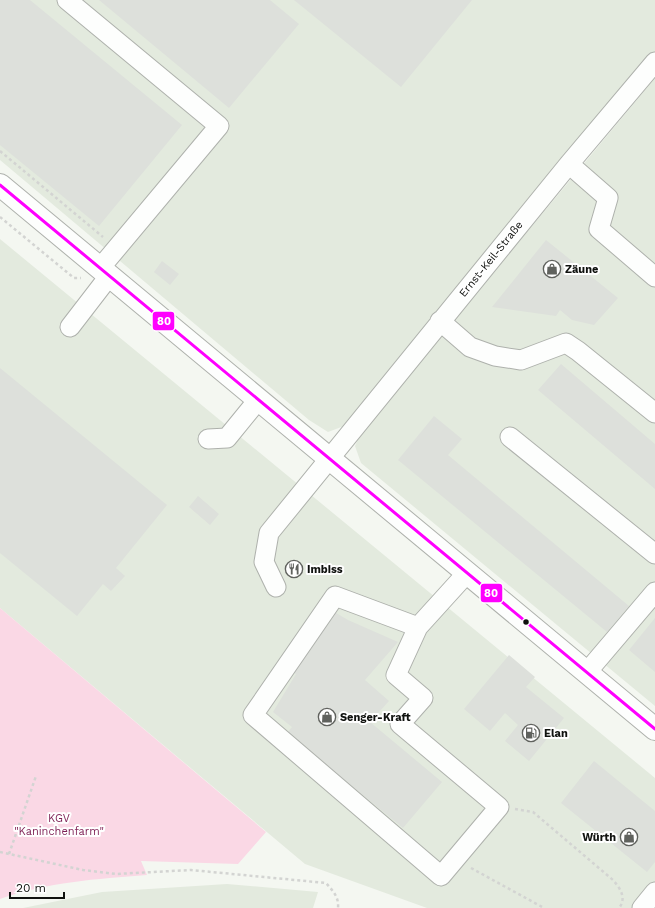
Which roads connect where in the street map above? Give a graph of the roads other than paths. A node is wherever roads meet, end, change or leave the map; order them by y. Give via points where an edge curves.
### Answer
1 (67, 0) edge
2 (655, 62) edge
3 (569, 164) junction
4 (0, 184) edge
5 (106, 271) junction
6 (655, 277) edge
7 (440, 322) junction
8 (70, 327) dead end
9 (258, 400) junction
10 (655, 413) edge
11 (510, 436) dead end
12 (208, 439) dead end
13 (330, 458) junction
14 (655, 554) edge
15 (467, 573) junction
16 (276, 587) dead end
17 (655, 592) edge
18 (418, 627) junction
19 (587, 672) junction
20 (655, 729) edge
21 (655, 892) edge
22 (642, 908) edge

1 - 5 street via 219,126 118,249
2 - 3 street, Ernst-Keil-Straße
3 - 6 street via 608,198 599,229
3 - 7 street, Ernst-Keil-Straße
4 - 5 main road
5 - 8 street
5 - 9 main road
7 - 10 street via 470,347 495,356 521,360 566,344
7 - 13 street, Ernst-Keil-Straße
9 - 12 street via 227,438
9 - 13 main road
11 - 14 street
13 - 15 main road
13 - 16 street, Ernst-Keil-Straße via 269,533 264,562
15 - 18 street
15 - 19 main road
17 - 19 street
18 - 18 street via 335,596 253,715 441,876 499,807 400,724 423,698 396,675
19 - 20 main road
21 - 22 street

